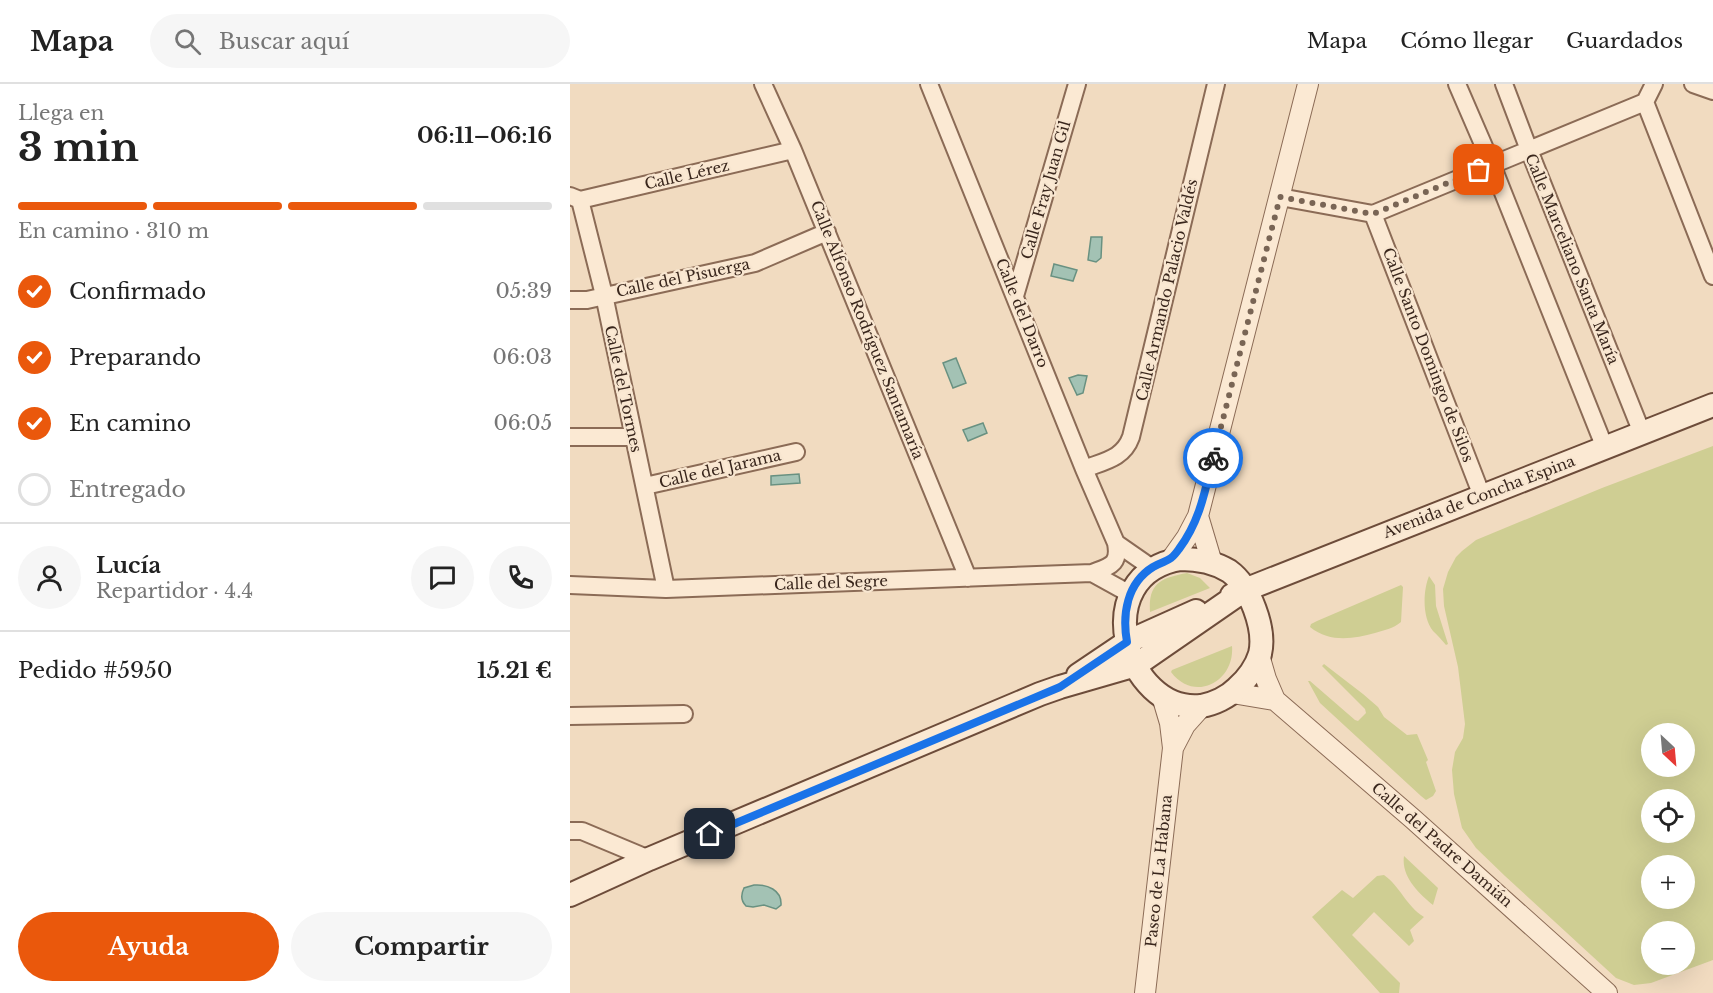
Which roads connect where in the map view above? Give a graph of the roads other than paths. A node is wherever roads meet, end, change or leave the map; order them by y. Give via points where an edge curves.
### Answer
1 (929, 84) edge
2 (1077, 84) edge
3 (1216, 84) edge
4 (1308, 84) edge
5 (1457, 84) edge
6 (1504, 84) edge
7 (1654, 84) edge
8 (1693, 84) edge
9 (769, 86) edge
10 (1713, 91) edge
11 (1645, 102) junction
12 (793, 150) junction
13 (1528, 150) junction
14 (1492, 165) junction
15 (1280, 197) junction
16 (575, 198) edge
17 (1373, 214) junction
18 (827, 232) junction
19 (1713, 276) edge
20 (604, 296) junction
21 (1015, 296) junction
22 (570, 300) edge
23 (1713, 405) edge
24 (1642, 433) junction
25 (570, 436) edge
26 (633, 437) junction
27 (1605, 448) junction
28 (796, 452) dead end
29 (1084, 469) junction
30 (645, 486) junction
31 (1482, 496) junction
32 (1198, 516) junction
33 (1116, 543) junction
34 (1212, 563) junction
35 (1161, 565) junction
36 (1092, 573) junction
37 (968, 578) junction
38 (570, 585) edge
39 (666, 589) junction
40 (1246, 589) junction
41 (1130, 594) junction
42 (1127, 642) junction
43 (1259, 655) junction
44 (1136, 665) junction
45 (1060, 687) junction
46 (1232, 693) junction
47 (1162, 696) junction
48 (1275, 700) junction
49 (1202, 706) junction
50 (684, 714) dead end
51 (570, 716) edge
52 (1173, 748) junction
53 (570, 831) edge
54 (649, 859) junction
55 (570, 895) edge
56 (1145, 993) edge
57 (1607, 993) edge

1 - 21 street, Calle del Darro
2 - 21 street, Calle Fray Juan Gil
3 - 29 street, Calle Armando Palacio Valdés via 1131,437 1120,454
4 - 15 street
5 - 14 street
6 - 13 street, Calle Marceliano Santa María
7 - 11 street
8 - 10 street
9 - 12 street, Calle Alfonso Rodríguez Santamaría
11 - 13 street
11 - 19 street
12 - 16 street, Calle Lérez
12 - 18 street, Calle Alfonso Rodríguez Santamaría
13 - 14 street
13 - 24 street, Calle Marceliano Santa María
14 - 17 street
14 - 27 street
15 - 17 street
15 - 32 street
16 - 20 street, Calle del Tormes
17 - 31 street, Calle Santo Domingo de Silos
18 - 20 street, Calle del Pisuerga via 755,263
18 - 37 street, Calle Alfonso Rodríguez Santamaría
20 - 22 street, Calle del Pisuerga
20 - 26 street, Calle del Tormes
21 - 29 street, Calle del Darro
23 - 24 main road, Avenida de Concha Espina
24 - 27 main road, Avenida de Concha Espina
25 - 26 street
26 - 30 street, Calle del Tormes
27 - 31 main road, Avenida de Concha Espina
28 - 30 street, Calle del Jarama
29 - 33 street, Calle del Darro
30 - 39 street, Calle del Tormes
31 - 40 main road, Avenida de Concha Espina
32 - 34 street
32 - 35 street via 1187,537
33 - 35 street
33 - 36 street via 1115,561
34 - 35 main road via 1192,559
34 - 40 main road via 1231,573
35 - 41 main road via 1143,576
36 - 37 street, Calle del Segre
36 - 41 street
37 - 39 street, Calle del Segre
38 - 39 street, Calle del Segre
40 - 42 main road, Avenida de Concha Espina
40 - 43 main road via 1259,626
40 - 44 main road, Avenida de Concha Espina
41 - 42 main road via 1125,619
42 - 44 main road
42 - 45 main road, Avenida de Concha Espina
43 - 46 main road via 1248,676
43 - 48 street
44 - 45 main road, Avenida de Concha Espina
44 - 47 main road via 1146,682
45 - 54 main road, Avenida de Concha Espina
46 - 48 street
46 - 49 main road
47 - 49 main road via 1181,704
47 - 52 street
48 - 57 street, Calle del Padre Damián
49 - 52 street via 1185,725
50 - 51 street
52 - 56 street, Paseo de La Habana
53 - 54 street via 582,831
54 - 55 main road, Avenida de Concha Espina

